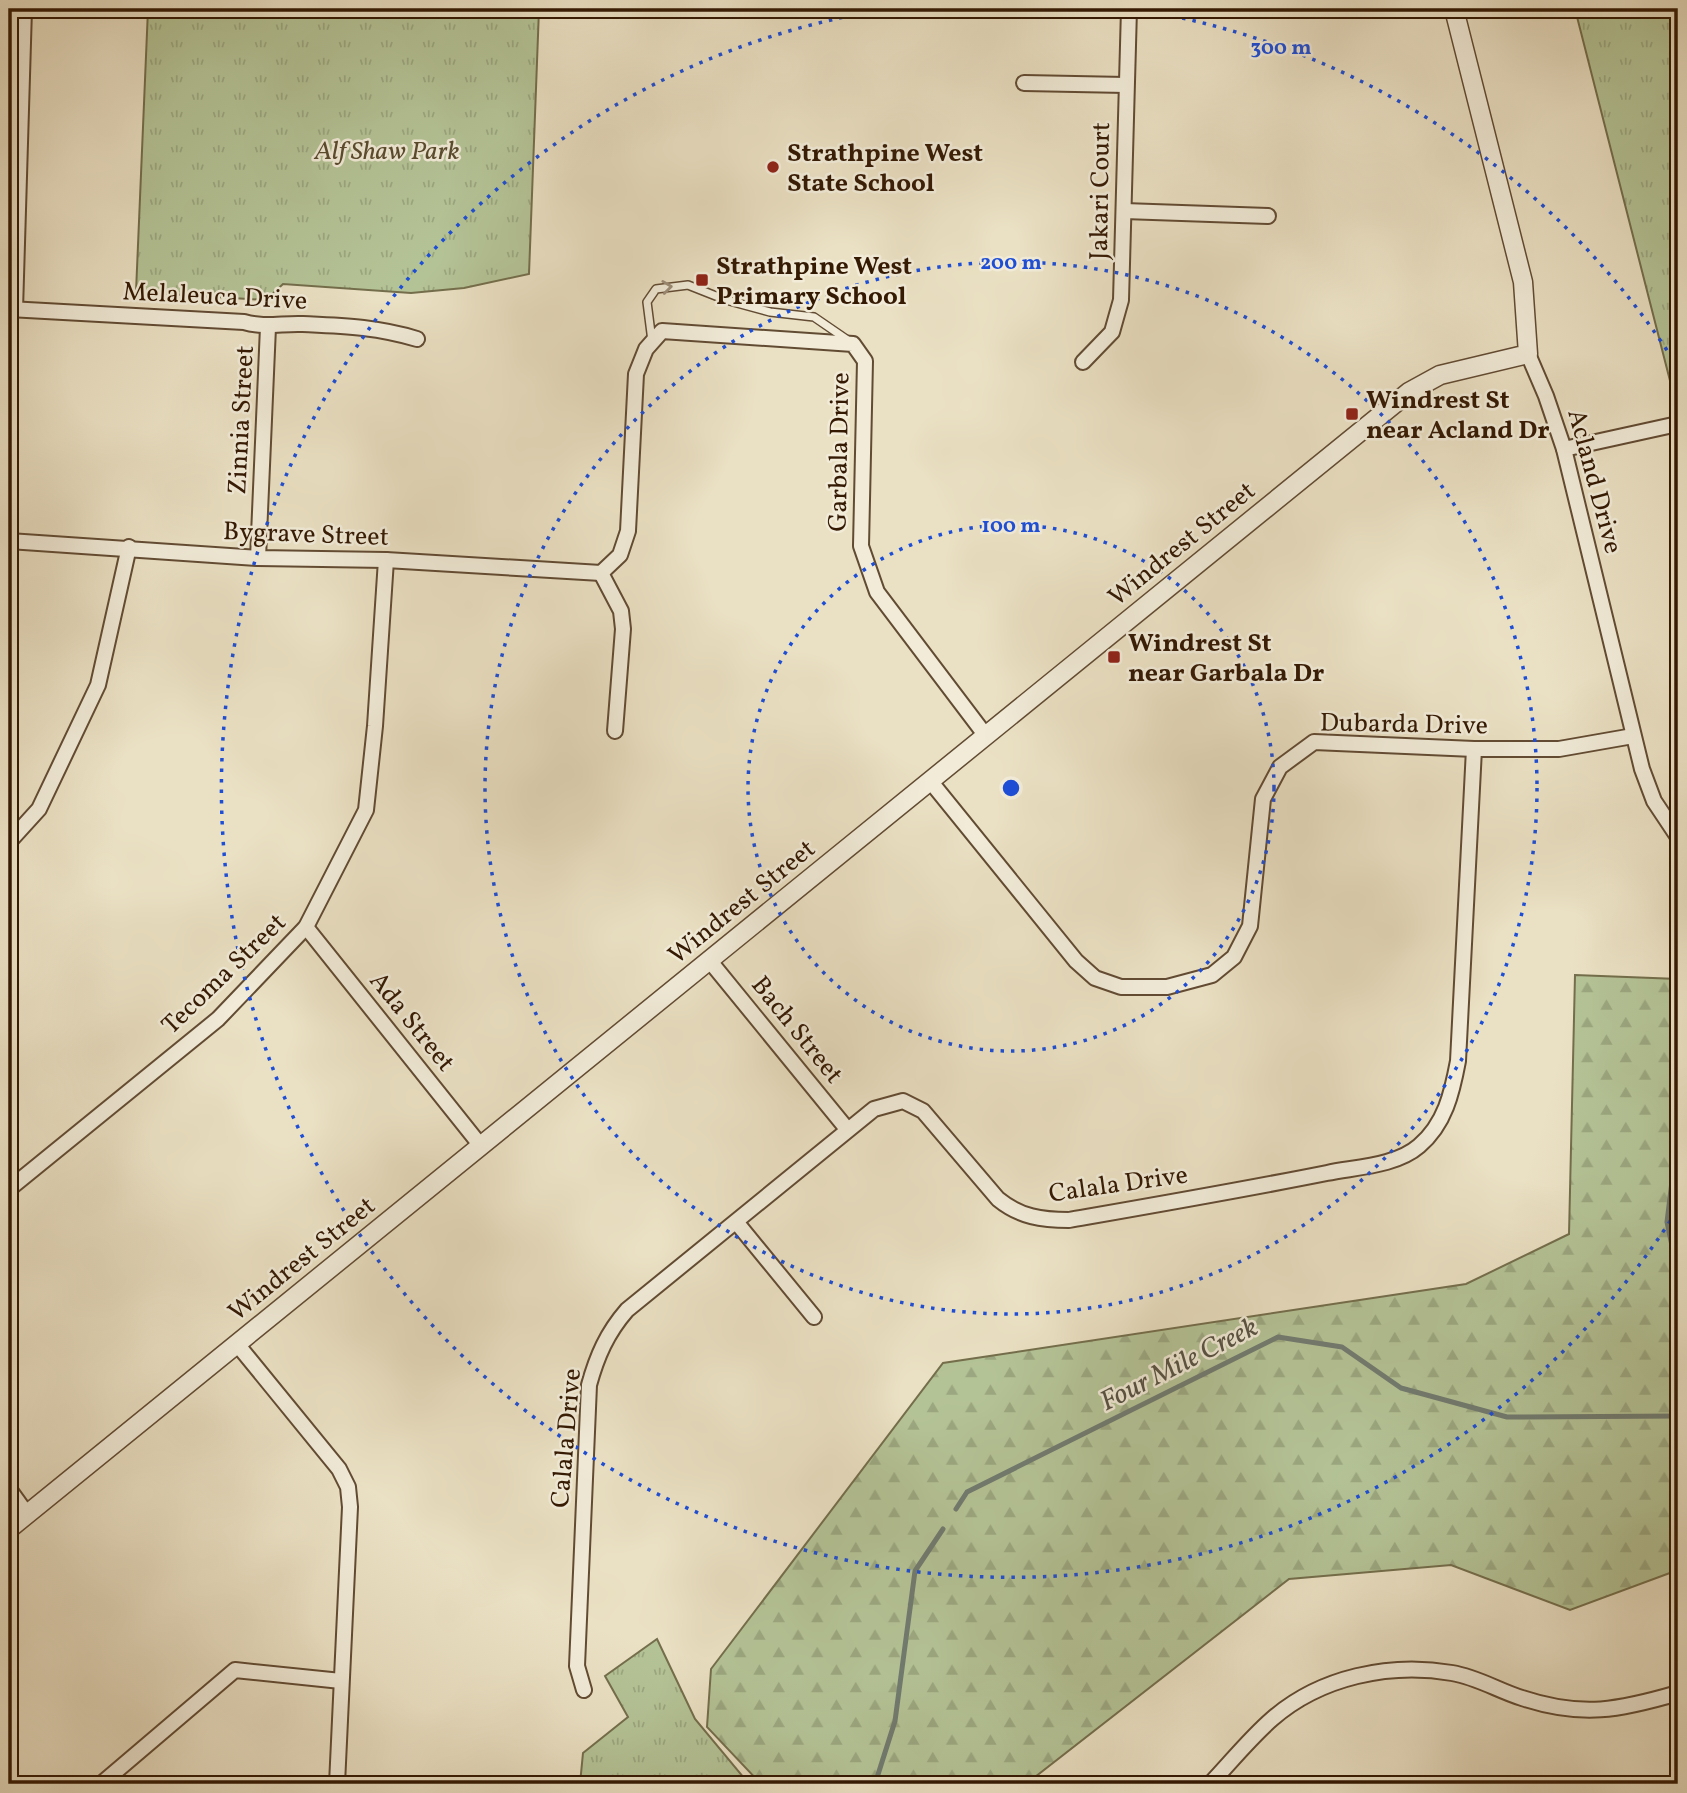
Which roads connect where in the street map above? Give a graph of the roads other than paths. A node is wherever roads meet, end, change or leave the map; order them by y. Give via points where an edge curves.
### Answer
1 (24, 9) edge
2 (1129, 9) edge
3 (1454, 9) edge
4 (1024, 83) dead end
5 (1126, 85) junction
6 (1124, 211) junction
7 (1268, 216) dead end
8 (12, 309) edge
9 (268, 327) junction
10 (417, 339) dead end
11 (652, 342) junction
12 (853, 344) junction
13 (1528, 354) junction
14 (1083, 362) dead end
15 (1673, 425) dead end
16 (1563, 449) junction
17 (9, 541) edge
18 (129, 547) junction
19 (258, 558) junction
20 (386, 560) junction
21 (601, 573) junction
22 (615, 731) dead end
23 (986, 736) junction
24 (1633, 736) junction
25 (1474, 749) junction
26 (931, 782) junction
27 (1678, 837) edge
28 (9, 842) edge
29 (306, 928) junction
30 (709, 960) junction
31 (847, 1129) junction
32 (481, 1146) junction
33 (9, 1189) edge
34 (737, 1223) junction
35 (814, 1317) dead end
36 (237, 1344) junction
37 (9, 1489) edge
38 (27, 1514) junction
39 (9, 1529) edge
40 (341, 1681) junction
41 (584, 1690) dead end
42 (1678, 1693) edge
43 (100, 1784) edge
44 (337, 1784) edge
45 (1210, 1784) edge

1 - 8 street
2 - 5 street, Jakari Court
3 - 13 street, Acland Drive via 1523,282
4 - 5 street
5 - 6 street, Jakari Court
6 - 7 street
6 - 14 street, Jakari Court via 1121,300 1112,332
8 - 9 street, Melaleuca Drive via 244,321
9 - 10 street, Melaleuca Drive via 380,328
9 - 19 street, Zinnia Street
11 - 12 street, Garbala Drive via 662,331
11 -> 12 lane, Garbala Drive via 647,302 656,289 688,285 759,309 814,317
11 - 21 street via 636,374 628,531 620,555
12 - 23 street, Garbala Drive via 865,361 861,546 877,592
13 - 16 street, Acland Drive
13 - 23 street, Windrest Street via 1440,375 1409,392
15 - 16 street
16 - 24 street, Acland Drive
17 - 18 street, Bygrave Street
18 - 19 street, Bygrave Street
18 - 28 street via 98,685 39,809
19 - 20 street, Bygrave Street
20 - 21 street, Bygrave Street
20 - 29 street, Tecoma Street via 366,810
21 - 22 street via 621,611
23 - 26 street, Windrest Street
24 - 25 street, Dubarda Drive via 1559,749
24 - 27 street, Acland Drive via 1654,801
25 - 26 street, Dubarda Drive via 1314,742 1280,767 1263,799 1250,926 1234,957 1212,975 1167,987 1121,987 1095,978 1076,961
25 - 31 street, Calala Drive via 1458,1061 1452,1095 1437,1126 1418,1147 1397,1159 1287,1181 1048,1220 1011,1209 923,1111 902,1101 874,1109
26 - 30 street, Windrest Street
29 - 32 street, Ada Street
29 - 33 street, Tecoma Street via 218,1019
30 - 31 street, Bach Street
30 - 32 street, Windrest Street
31 - 34 street, Calala Drive
32 - 36 street, Windrest Street
34 - 35 street
34 - 41 street, Calala Drive via 627,1310 610,1329 597,1356 589,1385 576,1666
36 - 38 street, Windrest Street
36 - 40 street via 339,1469 348,1487
37 - 38 street
38 - 39 street, Windrest Street
40 - 43 street via 235,1670
40 - 44 street
42 - 45 street via 1626,1709 1595,1711 1556,1708 1453,1673 1367,1673 1323,1688 1272,1719

